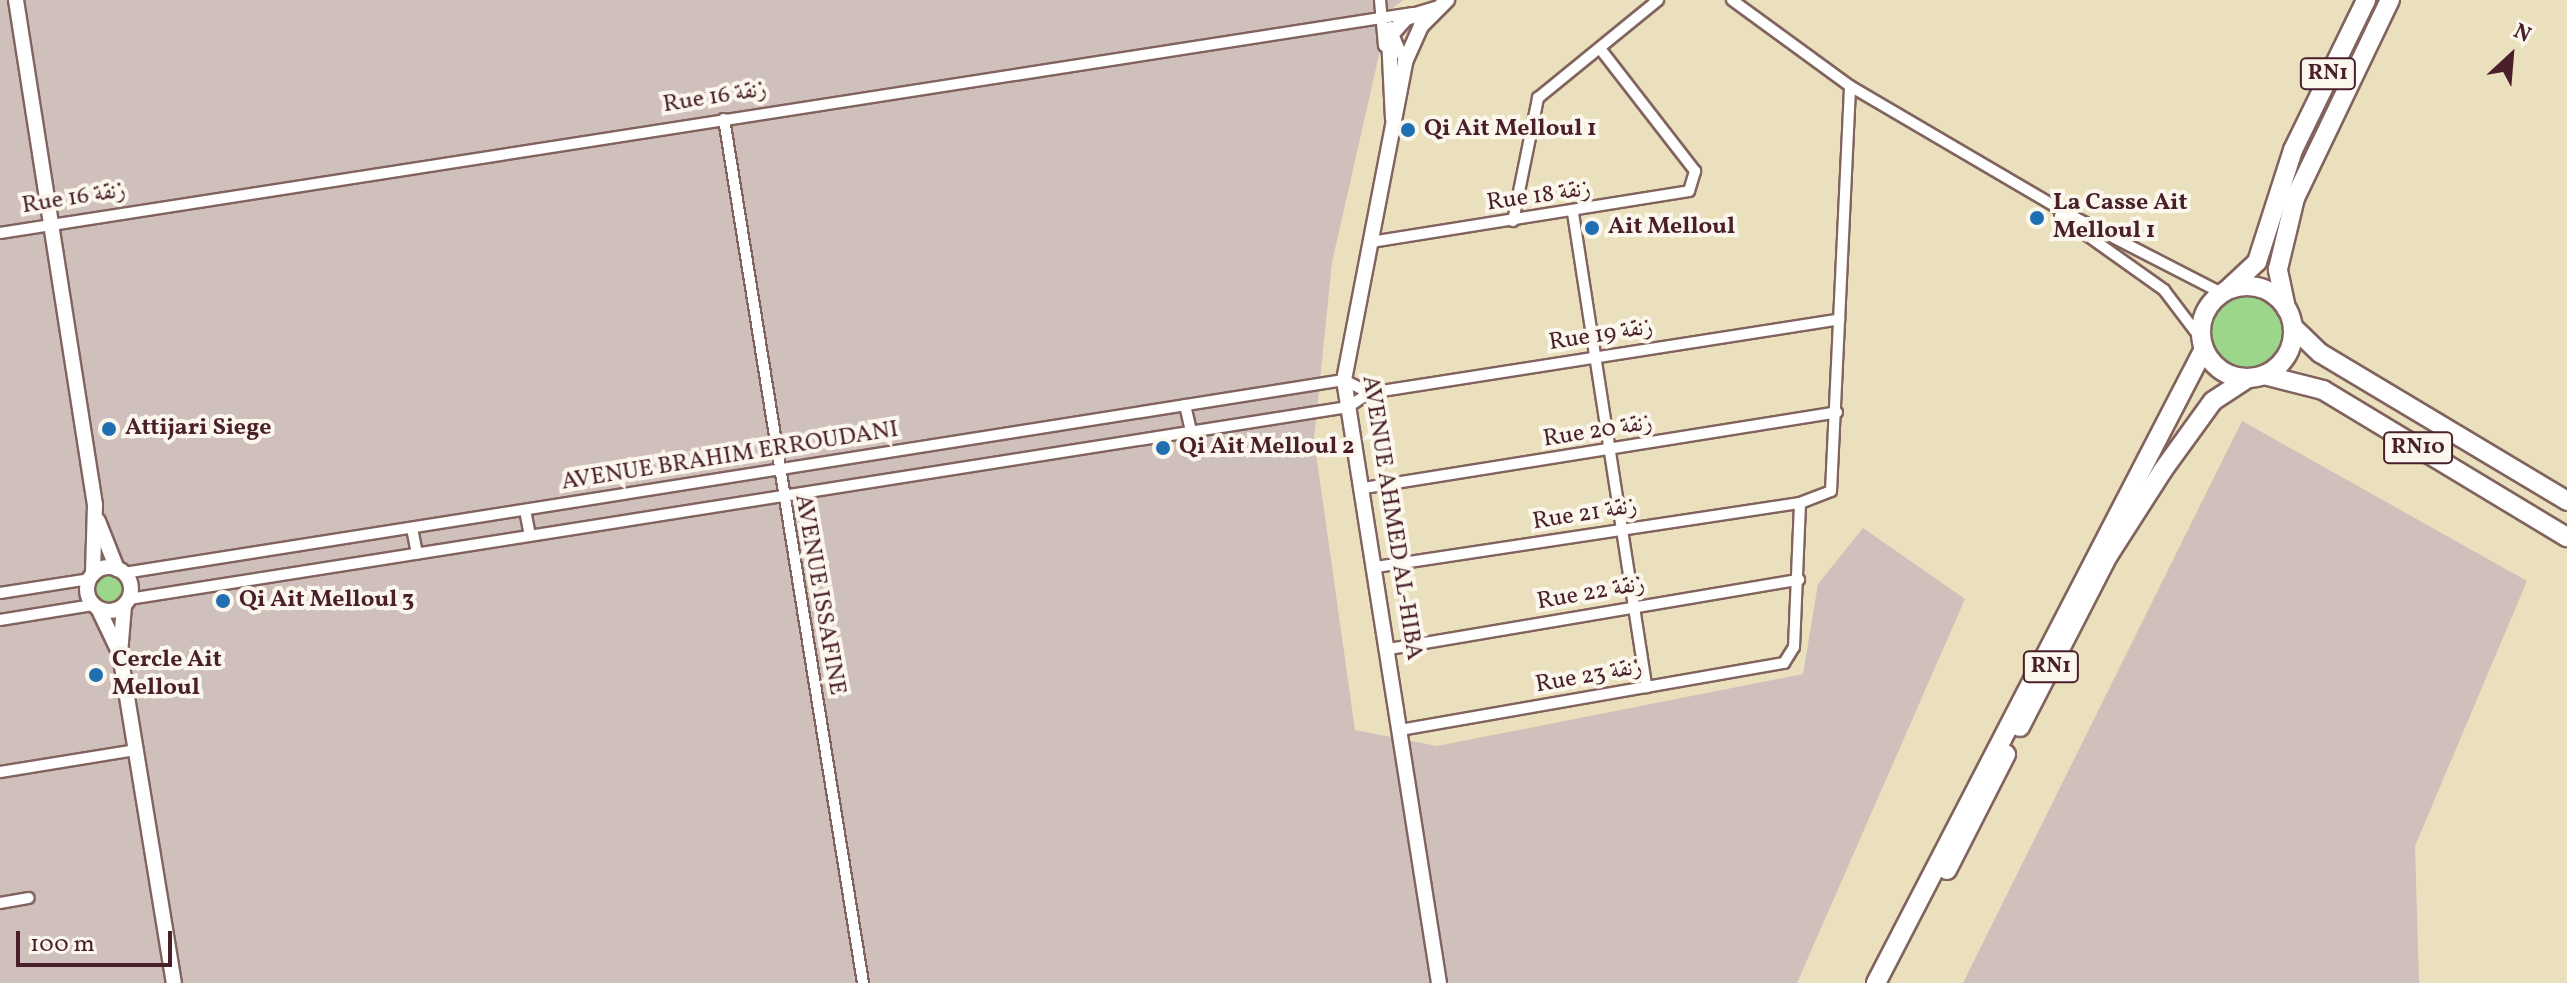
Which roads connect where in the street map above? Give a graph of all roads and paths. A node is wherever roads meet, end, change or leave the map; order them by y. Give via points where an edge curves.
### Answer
1 (16, 0) edge
2 (1380, 0) edge
3 (1658, 0) edge
4 (1732, 0) edge
5 (2366, 0) edge
6 (2390, 0) edge
7 (1442, 4) edge
8 (1415, 13) junction
9 (1382, 16) junction
10 (1392, 31) junction
11 (1601, 50) junction
12 (1385, 62) junction
13 (1405, 62) junction
14 (1850, 86) junction
15 (724, 119) junction
16 (1395, 127) junction
17 (2026, 191) junction
18 (1573, 213) junction
19 (1513, 221) junction
20 (49, 226) junction
21 (0, 233) edge
22 (1371, 242) junction
23 (2224, 292) junction
24 (2286, 308) junction
25 (1839, 319) junction
26 (2293, 327) junction
27 (2203, 345) junction
28 (1595, 357) junction
29 (2256, 376) junction
30 (1344, 380) junction
31 (1369, 393) junction
32 (1185, 405) junction
33 (1348, 407) junction
34 (1837, 412) junction
35 (1191, 430) junction
36 (1609, 451) junction
37 (778, 469) junction
38 (1364, 488) junction
39 (781, 495) junction
40 (2567, 501) edge
41 (1800, 503) junction
42 (525, 510) junction
43 (96, 517) junction
44 (412, 528) junction
45 (1621, 530) junction
46 (530, 536) junction
47 (2567, 537) edge
48 (417, 554) junction
49 (1376, 567) junction
50 (120, 571) junction
51 (91, 576) junction
52 (1799, 580) junction
53 (0, 593) edge
54 (126, 602) junction
55 (96, 607) junction
56 (1633, 607) junction
57 (0, 620) edge
58 (1389, 649) junction
59 (120, 654) junction
60 (1646, 687) junction
61 (1400, 730) junction
62 (136, 750) junction
63 (0, 772) edge
64 (29, 898) dead end
65 (0, 903) edge
66 (174, 983) edge
67 (863, 983) edge
68 (1439, 983) edge
69 (1876, 983) edge
70 (1890, 983) edge

1 - 20 main road
2 - 9 street
3 - 11 street
4 - 14 street
5 - 23 highway, RN1 via 2293,150 2257,262
6 - 24 highway, RN1 via 2295,198 2278,269
7 - 8 main road, Rue 16 زنقة
7 - 13 main road, AVENUE AHMED AL-HIBA
8 - 9 street, Rue 16 زنقة
8 - 10 main road
9 - 10 street
9 - 12 street
9 - 15 street, Rue 16 زنقة
10 - 12 main road
10 - 13 street
11 - 18 street, Rue 18 زنقة via 1695,171 1694,186 1681,195
11 - 19 street via 1533,107
12 - 16 main road
13 - 16 main road, AVENUE AHMED AL-HIBA
14 - 17 street
14 - 25 street
15 - 20 street, Rue 16 زنقة
15 - 37 street, AVENUE ISSAFINE
16 - 22 main road, AVENUE AHMED AL-HIBA
17 - 23 street
17 - 27 street via 2164,290
18 - 19 street, Rue 18 زنقة
18 - 28 street
19 - 22 street, Rue 18 زنقة
20 - 21 street, Rue 16 زنقة
20 - 43 main road
22 - 30 main road, AVENUE AHMED AL-HIBA
23 - 24 highway via 2260,288
23 - 27 highway, RN1 via 2206,311
24 - 26 highway, RN1
25 - 28 street, Rue 19 زنقة
25 - 34 street
26 - 29 highway, RN1 via 2288,353
26 - 40 highway, RN10 via 2320,353
27 - 29 highway via 2224,372
27 - 69 highway, RN1
28 - 31 street, Rue 19 زنقة
28 - 36 street
29 - 47 highway, RN10 via 2323,390
29 - 70 highway, RN1 via 2199,417 2108,556
30 - 31 street
30 - 32 street, AVENUE BRAHIM ERROUDANI
30 - 33 main road, AVENUE AHMED AL-HIBA
31 - 33 street, Rue 19 زنقة
32 - 35 street
32 - 37 street, AVENUE BRAHIM ERROUDANI
33 - 35 street, AVENUE BRAHIM ERROUDANI
33 - 38 main road, AVENUE AHMED AL-HIBA
34 - 36 street, Rue 20 زنقة
34 - 41 street, Rue 21 زنقة via 1834,487
35 - 39 street, AVENUE BRAHIM ERROUDANI
36 - 38 street, Rue 20 زنقة
36 - 45 street
37 - 39 street, AVENUE ISSAFINE
37 - 42 street, AVENUE BRAHIM ERROUDANI
38 - 49 main road, AVENUE AHMED AL-HIBA
39 - 46 street, AVENUE BRAHIM ERROUDANI
39 - 67 street, AVENUE ISSAFINE
41 - 45 street, Rue 21 زنقة
41 - 52 street
42 - 44 street, AVENUE BRAHIM ERROUDANI
42 - 46 street
43 - 50 main road
43 - 51 main road
44 - 48 street
44 - 50 street, AVENUE BRAHIM ERROUDANI
45 - 49 street, Rue 21 زنقة
45 - 56 street
46 - 48 street, AVENUE BRAHIM ERROUDANI
48 - 54 street, AVENUE BRAHIM ERROUDANI
49 - 58 main road, AVENUE AHMED AL-HIBA
50 - 51 main road
50 - 54 main road
51 - 53 street
51 - 55 main road
52 - 56 street, Rue 22 زنقة
52 - 60 street, Rue 23 زنقة via 1794,647 1784,663
54 - 55 main road
54 - 59 main road
55 - 57 street
55 - 59 main road
56 - 58 street, Rue 22 زنقة
56 - 60 street
58 - 61 main road, AVENUE AHMED AL-HIBA
59 - 62 main road
60 - 61 street, Rue 23 زنقة
61 - 68 main road, AVENUE AHMED AL-HIBA
62 - 63 street
62 - 66 main road
64 - 65 street

